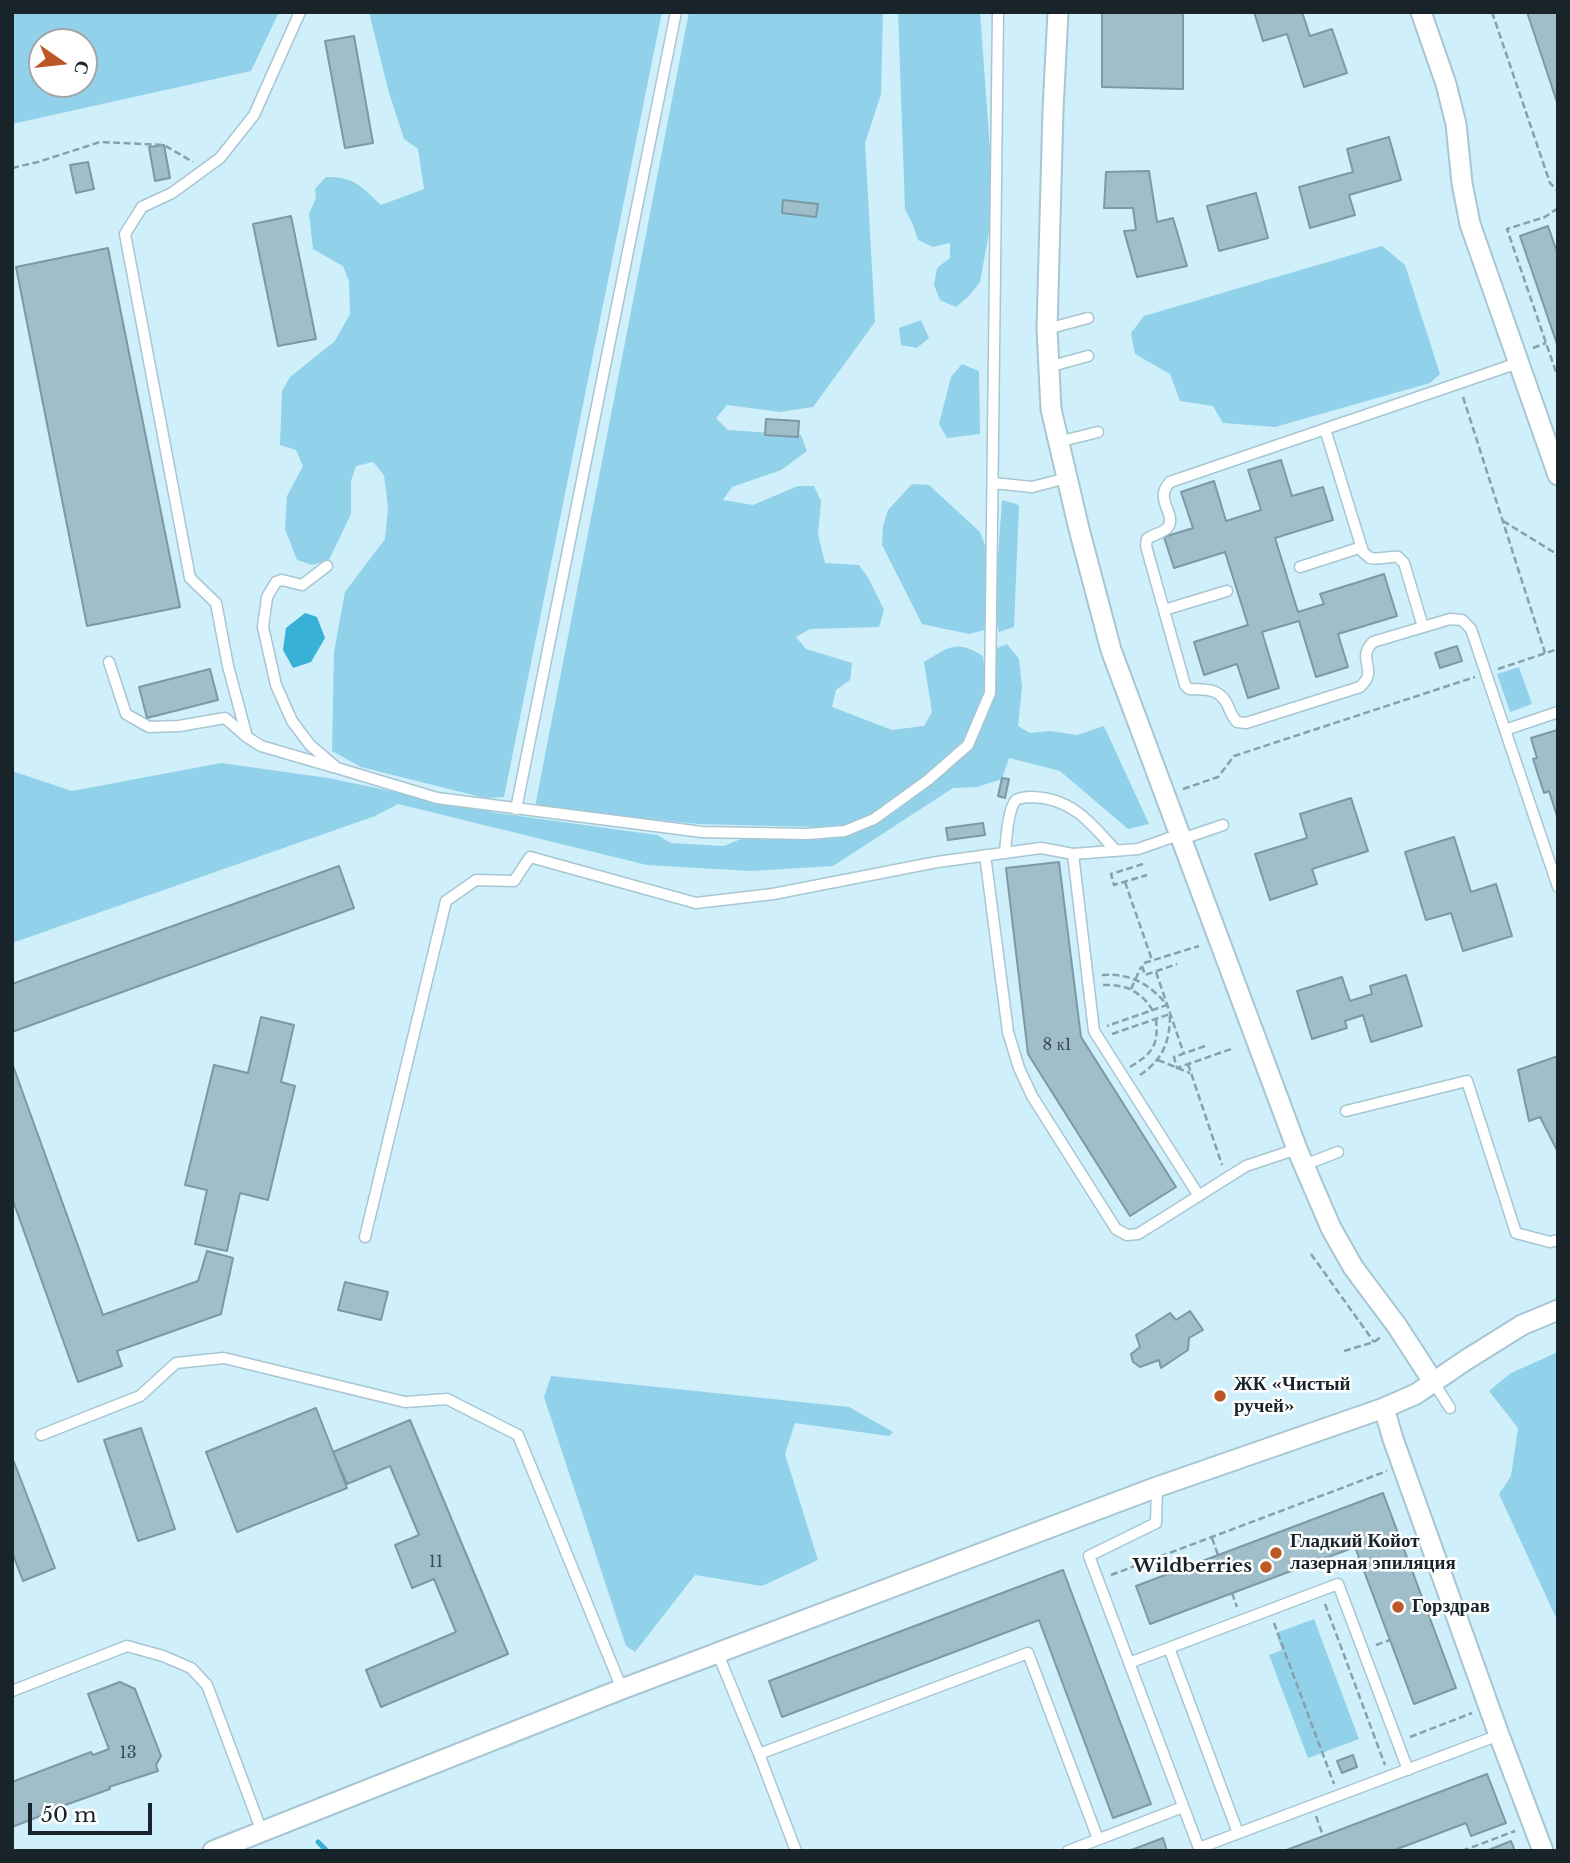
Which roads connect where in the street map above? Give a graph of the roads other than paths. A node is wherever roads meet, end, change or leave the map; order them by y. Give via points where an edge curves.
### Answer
1 (300, 12) edge
2 (676, 12) edge
3 (998, 12) edge
4 (1058, 12) edge
5 (1423, 15) edge
6 (1088, 318) dead end
7 (1047, 329) junction
8 (1088, 356) dead end
9 (1520, 357) junction
10 (1048, 367) junction
11 (1325, 429) junction
12 (1098, 432) dead end
13 (1058, 442) junction
14 (1558, 475) edge
15 (1067, 478) junction
16 (993, 483) junction
17 (1362, 547) junction
18 (327, 566) dead end
19 (1300, 567) dead end
20 (1227, 591) dead end
21 (1164, 610) junction
22 (1423, 627) junction
23 (109, 662) dead end
24 (1558, 712) edge
25 (1505, 730) junction
26 (247, 737) junction
27 (337, 768) junction
28 (516, 809) junction
29 (1223, 825) dead end
30 (1182, 837) junction
31 (1116, 851) junction
32 (1004, 853) junction
33 (1073, 854) junction
34 (985, 855) junction
35 (1558, 887) edge
36 (1346, 1111) dead end
37 (1338, 1152) dead end
38 (1300, 1157) junction
39 (1199, 1196) junction
40 (365, 1237) dead end
41 (1558, 1240) edge
42 (1558, 1310) edge
43 (1434, 1383) junction
44 (1384, 1408) junction
45 (1450, 1408) dead end
46 (41, 1435) dead end
47 (1157, 1487) junction
48 (1169, 1648) junction
49 (718, 1654) junction
50 (1129, 1663) junction
51 (622, 1689) junction
52 (12, 1691) edge
53 (1499, 1735) junction
54 (759, 1754) junction
55 (1408, 1770) junction
56 (1183, 1807) junction
57 (262, 1832) junction
58 (1238, 1833) junction
59 (1098, 1839) junction
60 (1199, 1849) edge
61 (213, 1851) edge
62 (796, 1851) edge
63 (1068, 1851) edge
64 (1543, 1851) edge

1 - 26 lane via 254,115 220,158 172,193 142,207 125,234 190,578 216,603
2 - 28 lane
3 - 16 lane
4 - 7 street
5 - 9 street via 1456,124 1470,224
6 - 7 lane
7 - 10 street
8 - 10 lane
9 - 11 lane via 1458,384
9 - 14 street
10 - 13 street
11 - 17 lane
11 - 21 lane via 1170,482 1164,488 1169,526 1147,539 1146,546
12 - 13 lane
13 - 15 street
15 - 16 lane via 1032,487
15 - 30 street via 1111,650
16 - 28 lane via 990,693 968,745 874,819 845,831 820,833 702,832
17 - 19 lane
17 - 22 lane via 1370,558 1398,557 1404,564
18 - 27 lane via 302,585 276,582 267,597 263,627 276,685 292,721 310,745
20 - 21 lane
21 - 22 lane via 1185,685 1219,694 1230,715 1246,723 1360,687 1368,680 1365,658 1373,642
22 - 25 lane via 1450,619 1462,620 1471,629
23 - 26 lane via 127,714 149,727 225,718
24 - 25 lane
25 - 35 lane
26 - 27 lane via 261,746
27 - 28 lane via 437,798
29 - 30 lane
30 - 31 lane
30 - 38 street
31 - 32 lane via 1090,822 1064,803 1024,797 1011,808
31 - 33 lane
32 - 33 lane via 1041,848
32 - 34 lane
33 - 39 lane via 1097,1035
34 - 39 lane via 1008,1032 1032,1096 1116,1229 1138,1234
34 - 40 lane via 773,894 696,903 530,857 514,881 475,880 446,901
36 - 41 lane via 1467,1081 1516,1233
37 - 38 lane
38 - 39 lane via 1246,1166
38 - 43 street via 1353,1267
42 - 43 street via 1522,1325
43 - 44 street
43 - 45 lane
44 - 47 street
44 - 53 street
46 - 51 lane via 140,1396 176,1363 224,1358 405,1402 447,1399 518,1435
47 - 49 street
47 - 50 lane via 1156,1523 1089,1556
48 - 50 lane
48 - 55 lane via 1338,1584
48 - 58 lane
49 - 51 street
49 - 54 lane
50 - 56 lane
51 - 57 street
52 - 57 lane via 127,1646 191,1668 207,1685
53 - 55 lane
53 - 64 street
54 - 59 lane via 1028,1653
54 - 62 lane
55 - 58 lane
56 - 59 lane
56 - 60 lane
57 - 61 street
58 - 60 lane
59 - 63 lane

